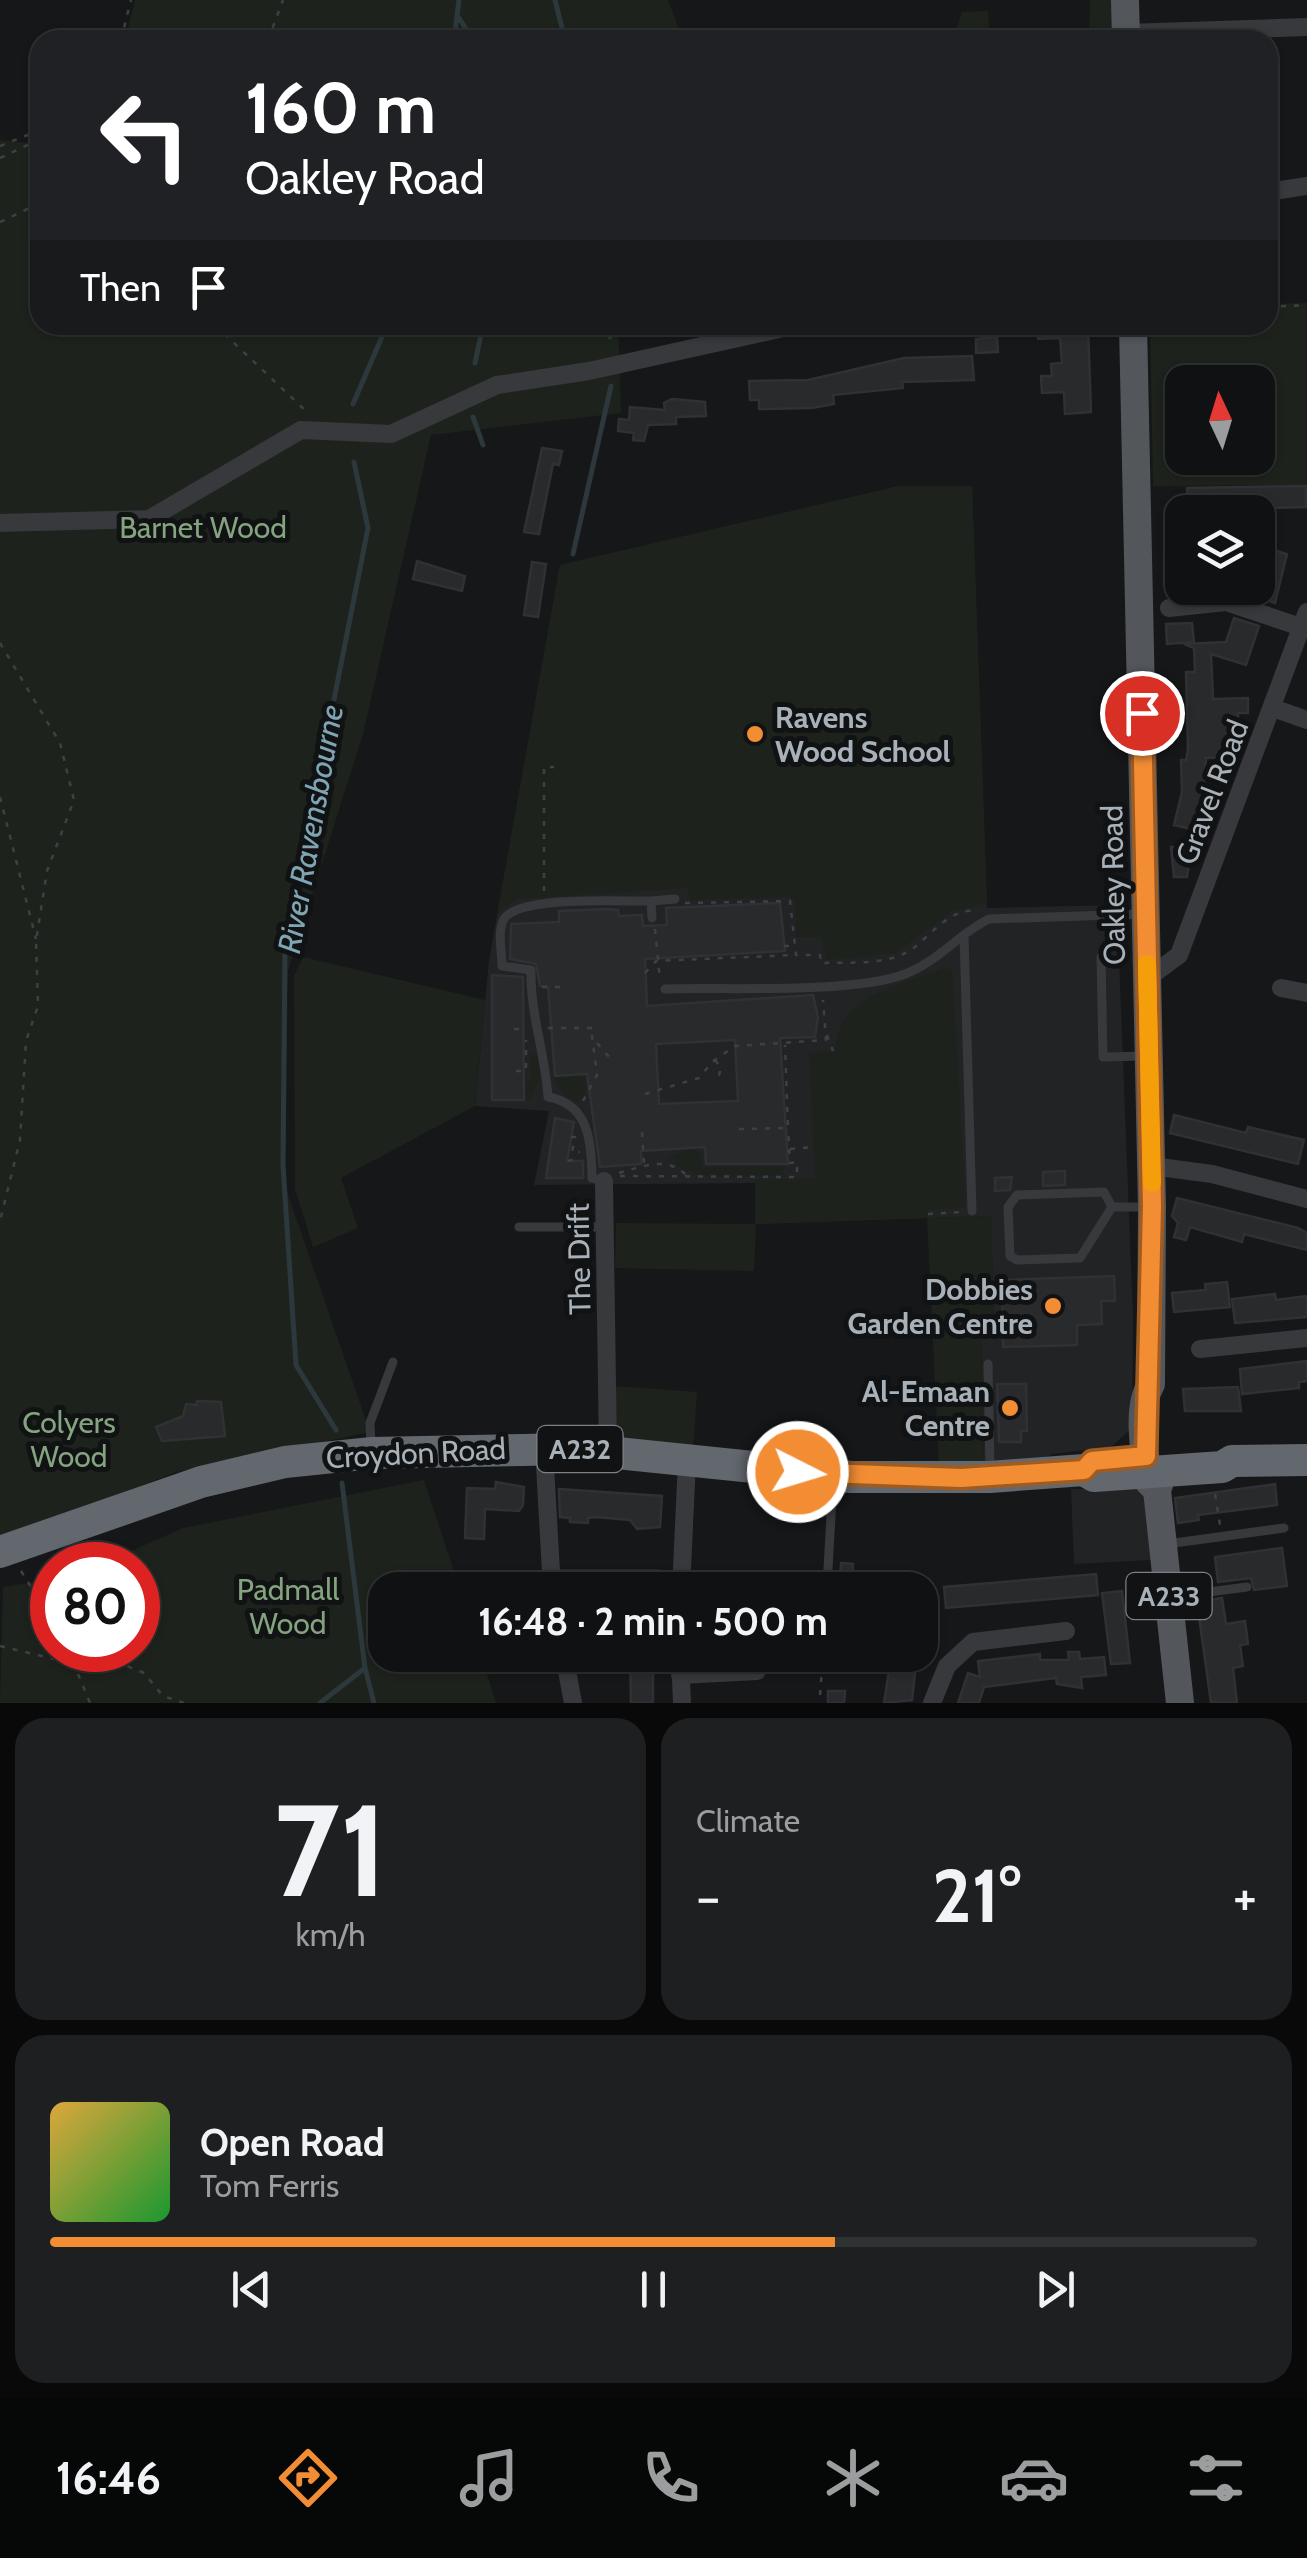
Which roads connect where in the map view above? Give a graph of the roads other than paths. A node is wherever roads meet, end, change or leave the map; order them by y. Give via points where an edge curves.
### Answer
1 (1126, 0) edge
2 (1307, 27) edge
3 (1126, 30) edge
4 (1247, 30) edge
5 (1307, 186) edge
6 (1278, 190) edge
7 (752, 335) edge
8 (1134, 335) edge
9 (0, 522) edge
10 (1169, 608) dead end
11 (1304, 619) edge
12 (1273, 708) junction
13 (1307, 720) edge
14 (675, 899) road end
15 (651, 901) junction
16 (1146, 914) junction
17 (652, 918) road end
18 (964, 935) junction
19 (1101, 957) dead end
20 (1147, 972) junction
21 (1280, 988) dead end
22 (665, 989) road end
23 (1307, 993) edge
24 (1149, 1056) junction
25 (1152, 1166) junction
26 (615, 1177) joint
27 (1307, 1199) edge
28 (1152, 1206) junction
29 (1112, 1207) junction
30 (972, 1211) road end
31 (519, 1227) dead end
32 (605, 1227) junction
33 (1307, 1338) edge
34 (1200, 1349) dead end
35 (392, 1362) dead end
36 (988, 1364) dead end
37 (544, 1448) junction
38 (608, 1451) junction
39 (372, 1452) junction
40 (1307, 1460) edge
41 (687, 1461) junction
42 (1155, 1468) junction
43 (833, 1476) junction
44 (990, 1477) junction
45 (1284, 1528) dead end
46 (1164, 1544) junction
47 (3, 1551) edge
48 (550, 1572) edge
49 (682, 1572) edge
50 (828, 1572) edge
51 (1247, 1586) dead end
52 (1170, 1597) junction
53 (1066, 1631) dead end
54 (567, 1672) edge
55 (738, 1672) edge
56 (680, 1675) joint
57 (573, 1703) edge
58 (682, 1703) edge
59 (932, 1703) edge
60 (1180, 1703) edge

1 - 3 main road
2 - 4 street
5 - 6 street
7 - 9 street via 498,385 391,434 301,430 148,519
8 - 16 main road, Oakley Road / A233
10 - 11 street via 1226,602
11 - 12 street, Gravel Road
12 - 13 street
12 - 20 street, Gravel Road via 1179,954
14 - 15 lane
15 - 17 lane
15 - 26 lane, The Drift via 544,904 512,910 501,925 502,966 528,968 532,1029 548,1097 576,1110 590,1132 592,1178
16 - 18 lane via 989,919
16 - 20 main road, Oakley Road / A233
18 - 22 lane via 928,965 873,982
18 - 30 lane
19 - 24 lane via 1103,1057
20 - 24 main road, Oakley Road / A233
21 - 23 street
24 - 25 main road, Oakley Road / A233
25 - 27 street
25 - 28 main road, Oakley Road / A233
26 - 32 street, The Drift
28 - 29 lane
28 - 42 main road, Oakley Road / A233 via 1151,1384 1144,1395
29 - 29 lane via 1080,1258 1010,1256 1008,1207 1017,1195 1104,1192
31 - 32 lane
32 - 38 street, The Drift
33 - 34 street
35 - 39 lane via 370,1423
36 - 44 lane
37 - 38 highway, Croydon Road / A232
37 - 39 highway, Croydon Road / A232
37 - 48 street
38 - 41 highway, Croydon Road / A232
39 - 47 highway, Croydon Road / A232 via 285,1462 201,1482
40 - 42 highway, Croydon Road / A232 via 1222,1464 1223,1453
41 - 43 highway, Croydon Road / A232
41 - 49 street
42 - 44 highway, Croydon Road / A232 via 1092,1461 1084,1470
42 - 46 main road, A233
43 - 44 highway, Croydon Road / A232
43 - 50 lane
45 - 46 lane
46 - 52 main road, A233
51 - 52 lane
52 - 60 main road, A233
53 - 59 street via 973,1642 947,1666
54 - 57 street
55 - 56 street
56 - 58 street

